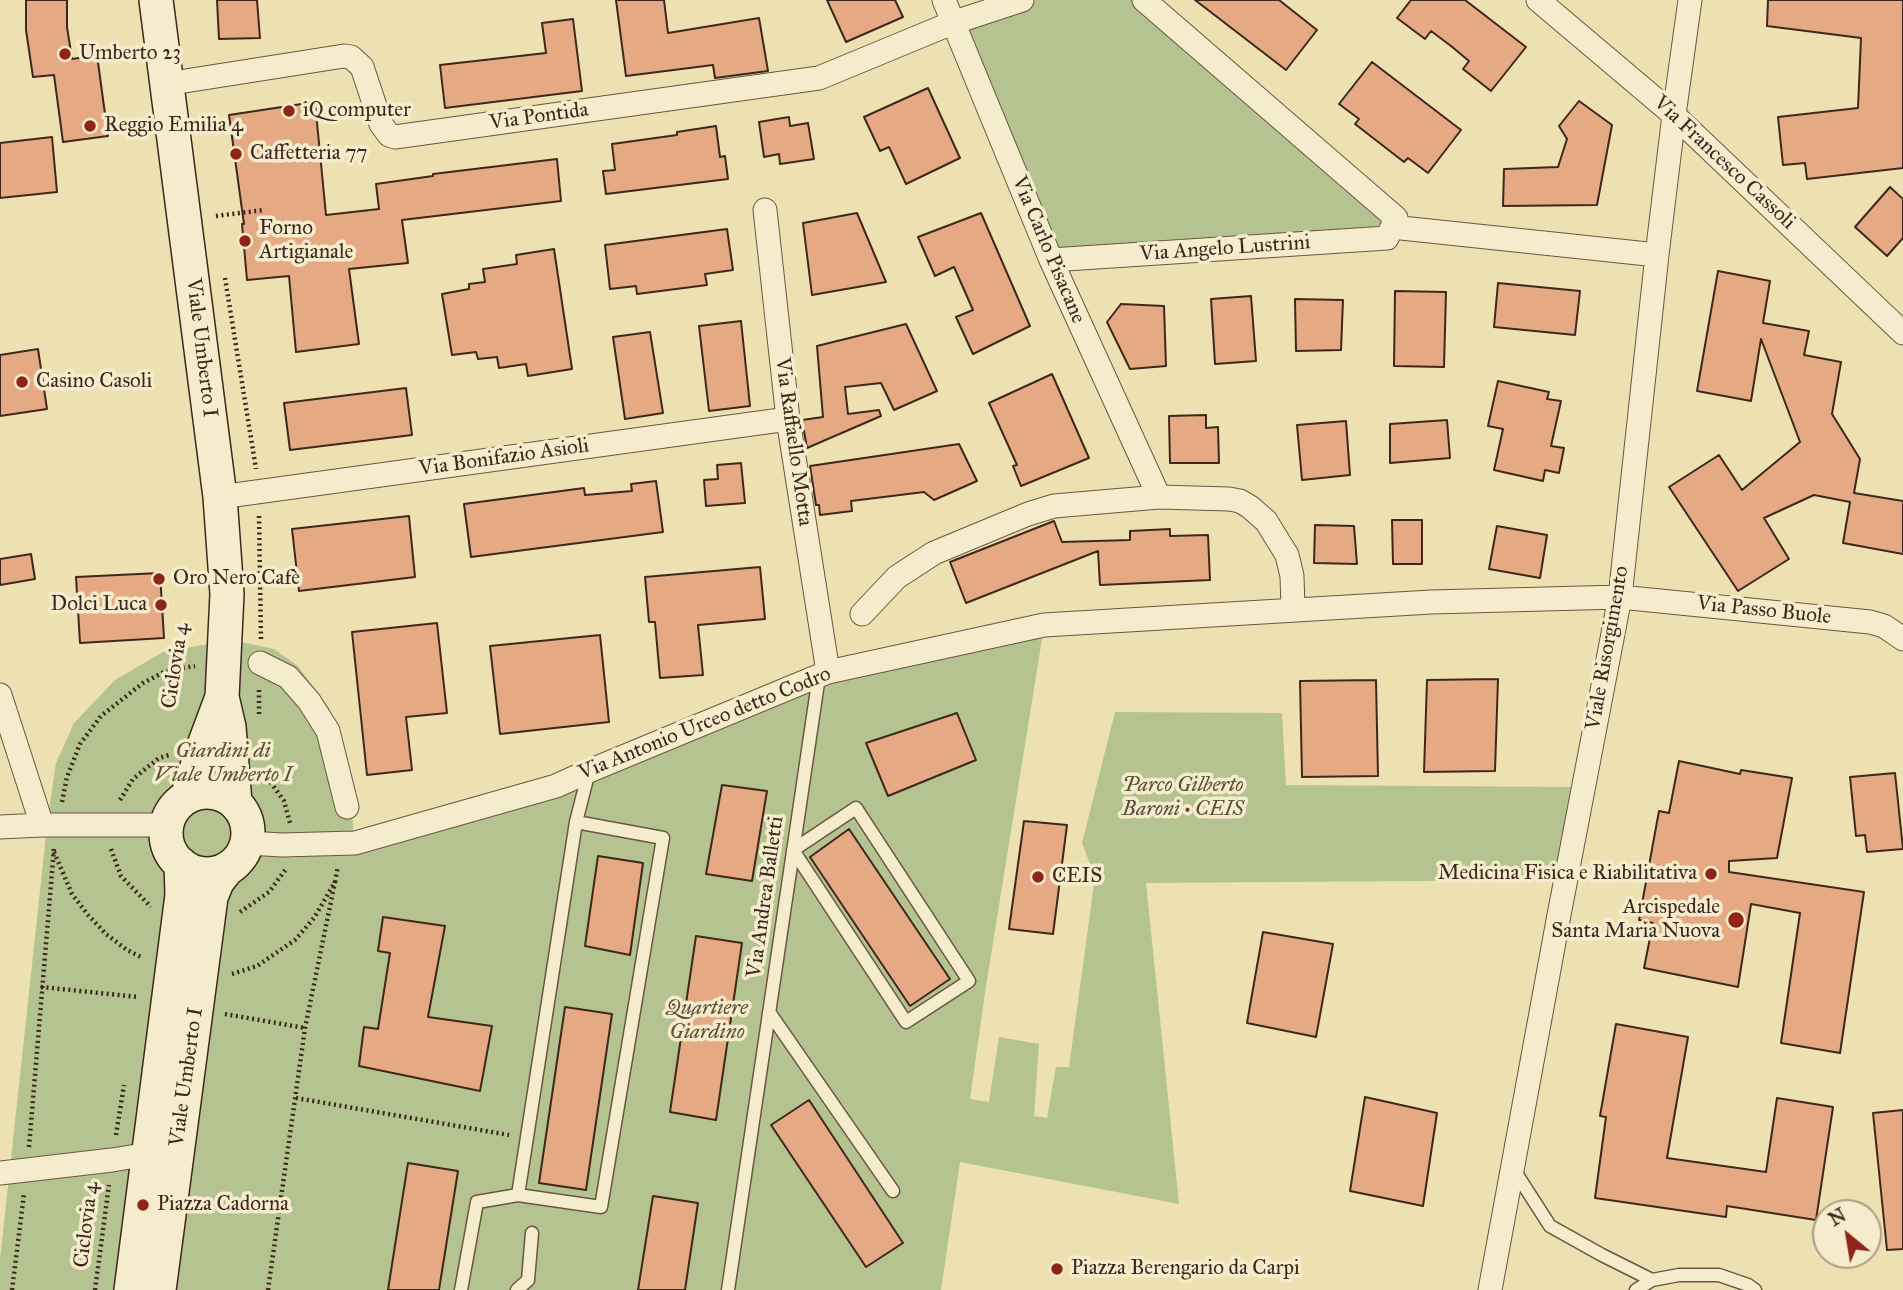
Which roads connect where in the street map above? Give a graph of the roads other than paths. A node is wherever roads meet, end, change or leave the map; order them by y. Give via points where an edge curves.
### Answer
1 (156, 0) edge
2 (944, 0) edge
3 (1022, 0) edge
4 (1144, 0) edge
5 (1538, 0) edge
6 (1690, 0) edge
7 (953, 23) junction
8 (166, 84) junction
9 (1674, 115) junction
10 (765, 211) dead end
11 (1392, 228) junction
12 (1657, 255) junction
13 (1051, 260) junction
14 (1903, 333) edge
15 (788, 419) junction
16 (220, 497) junction
17 (1159, 497) junction
18 (1620, 597) junction
19 (1293, 609) junction
20 (862, 614) dead end
21 (1903, 639) edge
22 (260, 663) dead end
23 (823, 674) junction
24 (0, 695) edge
25 (222, 697) junction
26 (589, 771) junction
27 (187, 797) junction
28 (235, 803) junction
29 (347, 807) dead end
30 (576, 821) junction
31 (50, 825) junction
32 (167, 825) junction
33 (0, 827) edge
34 (247, 843) junction
35 (793, 850) junction
36 (180, 864) junction
37 (227, 869) junction
38 (769, 1012) junction
39 (149, 1154) junction
40 (1513, 1169) junction
41 (0, 1173) edge
42 (893, 1191) dead end
43 (519, 1195) junction
44 (532, 1233) dead end
45 (1652, 1280) junction
46 (131, 1290) edge
47 (159, 1290) edge
48 (461, 1290) edge
49 (517, 1290) edge
50 (728, 1290) edge
51 (1490, 1290) edge
52 (1636, 1290) edge
53 (1755, 1290) edge

1 - 8 main road, Viale Umberto I
2 - 7 street, Via Carlo Pisacane
3 - 7 street
4 - 11 street via 1396,218
5 - 9 street, Via Francesco Cassoli
6 - 9 street, Viale Risorgimento
7 - 8 street, Via Pontida via 819,78 395,137 381,124 362,67 351,57
7 - 13 street, Via Carlo Pisacane
8 - 16 main road, Viale Umberto I
9 - 12 street, Viale Risorgimento
9 - 14 street, Via Francesco Cassoli
10 - 15 street, Via Raffaello Motta
11 - 12 street, Via Angelo Lustrini
11 - 13 street, Via Angelo Lustrini via 1387,239
12 - 18 street, Viale Risorgimento
13 - 17 street, Via Carlo Pisacane
15 - 16 street, Via Bonifazio Asioli
15 - 23 street, Via Raffaello Motta
16 - 25 main road, Viale Umberto I via 227,594
17 - 19 street via 1229,499 1250,507 1266,521 1287,555
17 - 20 street via 1054,506 1028,514 924,559 897,577
18 - 19 street, Via Antonio Urceo detto Codro
18 - 21 street, Via Passo Buole via 1870,622
18 - 40 street, Viale Risorgimento
19 - 23 street, Via Antonio Urceo detto Codro via 1044,625
22 - 29 street via 288,677 328,732
23 - 26 street, Via Antonio Urceo detto Codro
23 - 35 lane, Via Andrea Balletti
24 - 31 street
25 - 27 main road, Viale Umberto I
25 - 28 main road, Viale Umberto I
26 - 30 lane
26 - 34 street, Via Antonio Urceo detto Codro via 556,786 355,843
27 - 28 main road via 210,792
27 - 32 main road
28 - 34 main road via 244,814
30 - 43 lane
30 - 43 lane via 663,838 601,1207
31 - 32 street
31 - 33 street
32 - 36 main road via 168,847
34 - 37 main road
35 - 35 lane via 906,1022 969,981 856,808
35 - 38 lane, Via Andrea Balletti
36 - 37 main road via 202,874
36 - 39 main road, Viale Umberto I via 182,895
37 - 47 main road, Viale Umberto I via 211,897
38 - 42 lane
38 - 50 lane, Via Andrea Balletti
39 - 41 street
39 - 46 main road, Viale Umberto I
40 - 45 lane via 1550,1226
40 - 51 street, Viale Risorgimento
43 - 48 lane via 477,1202
44 - 49 lane via 528,1280
45 - 52 lane
45 - 53 lane via 1719,1275

